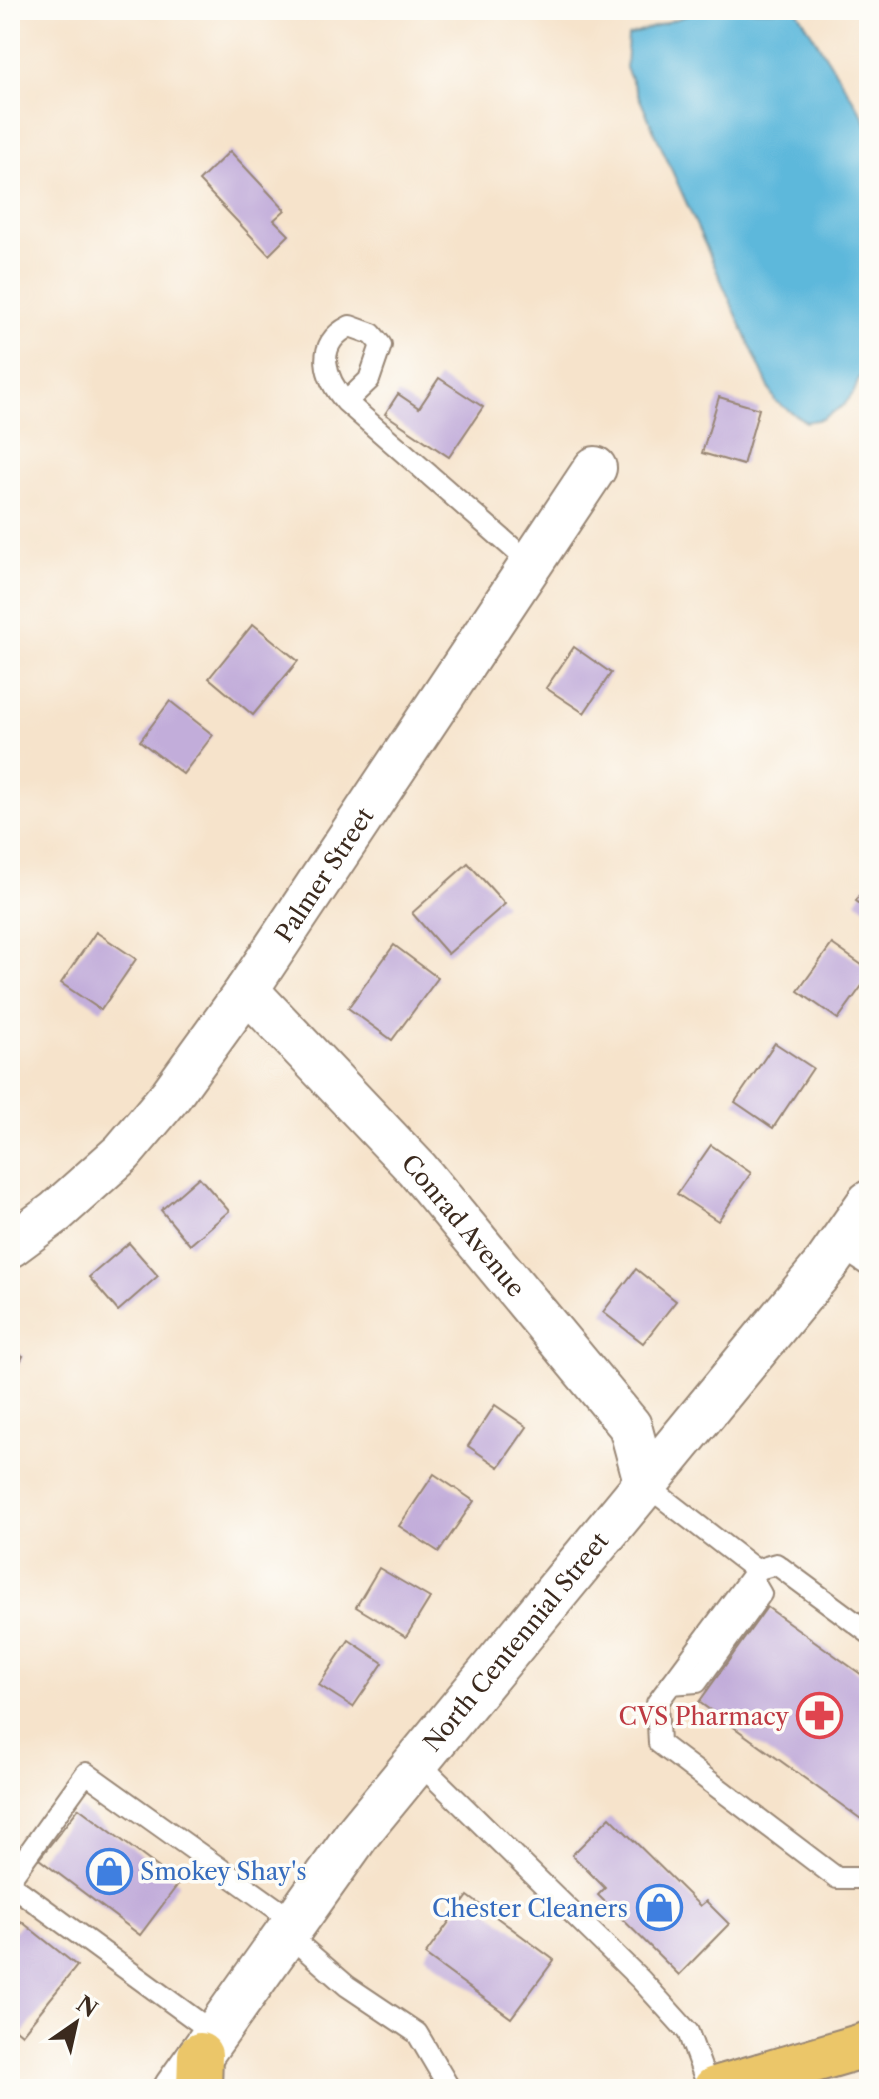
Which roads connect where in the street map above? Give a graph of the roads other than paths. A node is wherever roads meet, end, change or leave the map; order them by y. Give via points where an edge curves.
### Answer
1 (346, 402) dead end
2 (595, 468) dead end
3 (531, 564) junction
4 (247, 990) junction
5 (869, 1203) edge
6 (10, 1246) edge
7 (854, 1256) edge
8 (646, 1485) junction
9 (754, 1574) junction
10 (869, 1633) edge
11 (417, 1761) junction
12 (869, 1878) edge
13 (10, 1882) edge
14 (291, 1928) junction
15 (869, 2044) edge
16 (197, 2067) edge
17 (450, 2089) edge
18 (709, 2089) edge
19 (715, 2089) edge

1 - 3 lane
2 - 3 street, Palmer Street
3 - 4 street, Palmer Street
4 - 6 street, Palmer Street via 122,1153
4 - 8 street, Conrad Avenue via 417,1169 630,1426
5 - 7 street, North Centennial Street
7 - 8 street, North Centennial Street
8 - 9 lane
8 - 11 street, North Centennial Street
9 - 10 lane via 776,1564
9 - 12 lane via 657,1703 659,1743 837,1878
11 - 14 street, North Centennial Street
11 - 18 lane via 688,2032
13 - 14 lane via 86,1773
13 - 16 lane
14 - 16 street, North Centennial Street
14 - 17 lane via 347,1986 417,2033
15 - 19 main road

